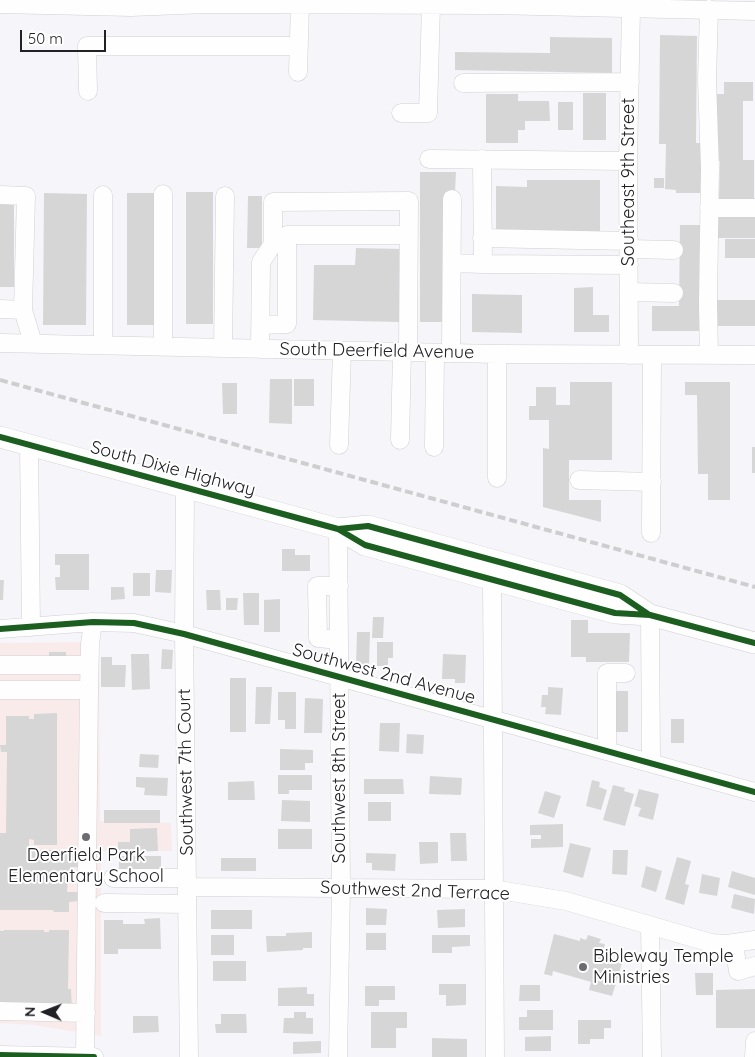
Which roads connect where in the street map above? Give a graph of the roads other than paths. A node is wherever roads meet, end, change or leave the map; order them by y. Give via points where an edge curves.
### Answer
1 (206, 2) edge
2 (131, 3) edge
3 (310, 3) edge
4 (435, 3) edge
5 (0, 4) edge
6 (631, 8) junction
7 (709, 9) junction
8 (755, 11) edge
9 (299, 46) junction
10 (298, 72) dead end
11 (630, 82) junction
12 (464, 83) dead end
13 (88, 91) dead end
14 (401, 113) dead end
15 (429, 159) dead end
16 (482, 160) junction
17 (628, 161) junction
18 (163, 194) dead end
19 (0, 195) edge
20 (103, 195) dead end
21 (225, 196) dead end
22 (452, 199) dead end
23 (709, 208) junction
24 (755, 208) edge
25 (409, 235) junction
26 (482, 238) junction
27 (280, 239) junction
28 (674, 250) dead end
29 (629, 252) junction
30 (452, 264) junction
31 (482, 264) junction
32 (629, 292) junction
33 (674, 293) dead end
34 (0, 310) edge
35 (23, 310) junction
36 (261, 325) junction
37 (0, 343) edge
38 (33, 343) junction
39 (103, 345) junction
40 (163, 346) junction
41 (223, 348) junction
42 (260, 349) junction
43 (342, 350) junction
44 (405, 352) junction
45 (443, 353) junction
46 (497, 354) junction
47 (629, 355) junction
48 (652, 355) junction
49 (710, 355) junction
50 (755, 355) edge
51 (0, 437) edge
52 (400, 440) dead end
53 (339, 444) dead end
54 (29, 445) junction
55 (434, 447) dead end
56 (497, 478) dead end
57 (579, 480) dead end
58 (652, 482) junction
59 (185, 487) junction
60 (338, 529) junction
61 (651, 534) dead end
62 (492, 579) junction
63 (650, 615) junction
64 (92, 622) junction
65 (31, 627) junction
66 (0, 629) edge
67 (184, 634) junction
68 (755, 643) edge
69 (0, 664) edge
70 (89, 665) junction
71 (626, 673) dead end
72 (340, 677) junction
73 (0, 690) edge
74 (89, 690) junction
75 (492, 719) junction
76 (607, 751) junction
77 (651, 763) junction
78 (755, 792) edge
79 (113, 878) dead end
80 (340, 888) junction
81 (493, 889) junction
82 (187, 890) junction
83 (104, 902) dead end
84 (650, 926) junction
85 (755, 940) edge
86 (734, 944) junction
87 (755, 966) edge
88 (0, 1011) edge
89 (86, 1013) junction
90 (755, 1040) edge
91 (0, 1055) edge
92 (90, 1056) edge
93 (189, 1057) edge
94 (338, 1057) edge
95 (495, 1057) edge
96 (652, 1057) edge
97 (754, 1057) edge

1 - 2 street
1 - 3 street
2 - 5 street
3 - 4 street
3 - 9 street
4 - 6 street
4 - 14 street via 428,113
6 - 7 street
6 - 11 street, Southeast 9th Street
7 - 8 street
7 - 23 street
9 - 10 street
9 - 13 street via 87,46
11 - 12 street
11 - 17 street, Southeast 9th Street
15 - 16 street
16 - 17 street
16 - 26 street
17 - 29 street, Southeast 9th Street
18 - 40 street
19 - 35 street via 26,196
20 - 39 street
21 - 41 street
22 - 30 street
23 - 24 street
23 - 49 street
25 - 27 street
25 - 27 street via 409,201 272,202
25 - 44 street
26 - 29 street
26 - 31 street
27 - 36 street via 261,262
27 - 36 street via 287,324
28 - 29 street
29 - 31 street
29 - 32 street, Southeast 9th Street
30 - 31 street
30 - 45 street
32 - 33 street
32 - 47 street, Southeast 9th Street
34 - 35 street
35 - 38 street
36 - 42 street
37 - 38 street, South Deerfield Avenue
38 - 39 street, South Deerfield Avenue
39 - 40 street, South Deerfield Avenue
40 - 41 street, South Deerfield Avenue
41 - 42 street, South Deerfield Avenue
42 - 43 street, South Deerfield Avenue
43 - 44 street, South Deerfield Avenue
43 - 53 street
44 - 45 street, South Deerfield Avenue
44 - 52 street
45 - 46 street, South Deerfield Avenue
45 - 55 street
46 - 47 street, South Deerfield Avenue
46 - 56 street
47 - 48 street, South Deerfield Avenue
48 - 49 street, South Deerfield Avenue
48 - 58 street
49 - 50 street, South Deerfield Avenue
51 - 54 main road, South Dixie Highway
54 - 59 main road, South Dixie Highway
54 - 65 street
57 - 58 street
58 - 61 street
59 - 60 main road, South Dixie Highway
59 - 67 street, Southwest 7th Court
60 - 62 main road, South Dixie Highway via 366,545
60 - 63 main road, South Dixie Highway via 377,528 620,595
60 - 72 street, Southwest 8th Street
62 - 63 main road, South Dixie Highway via 615,613
62 - 75 street
63 - 68 main road, South Dixie Highway
63 - 77 street
64 - 65 street, Southwest 2nd Avenue
64 - 67 street, Southwest 2nd Avenue via 134,623
64 - 70 street
65 - 66 street, Southwest 2nd Avenue
67 - 72 street, Southwest 2nd Avenue
67 - 82 street, Southwest 7th Court
69 - 70 street
70 - 74 street
71 - 76 street via 607,673
72 - 75 street, Southwest 2nd Avenue
72 - 80 street, Southwest 8th Street
73 - 74 street
74 - 89 street
75 - 76 street, Southwest 2nd Avenue
75 - 81 street
76 - 77 street, Southwest 2nd Avenue
77 - 78 street, Southwest 2nd Avenue
79 - 82 street
80 - 81 street, Southwest 2nd Terrace
80 - 82 street, Southwest 2nd Terrace
80 - 94 street, Southwest 8th Street
81 - 84 street, Southwest 2nd Terrace via 566,901
81 - 95 street
82 - 83 street
82 - 93 street, Southwest 7th Court
84 - 86 street, Southwest 2nd Terrace via 711,943
84 - 96 street
85 - 86 street, Southwest 2nd Terrace
86 - 87 street via 738,971
88 - 89 street
89 - 92 street
90 - 97 street
91 - 92 street

